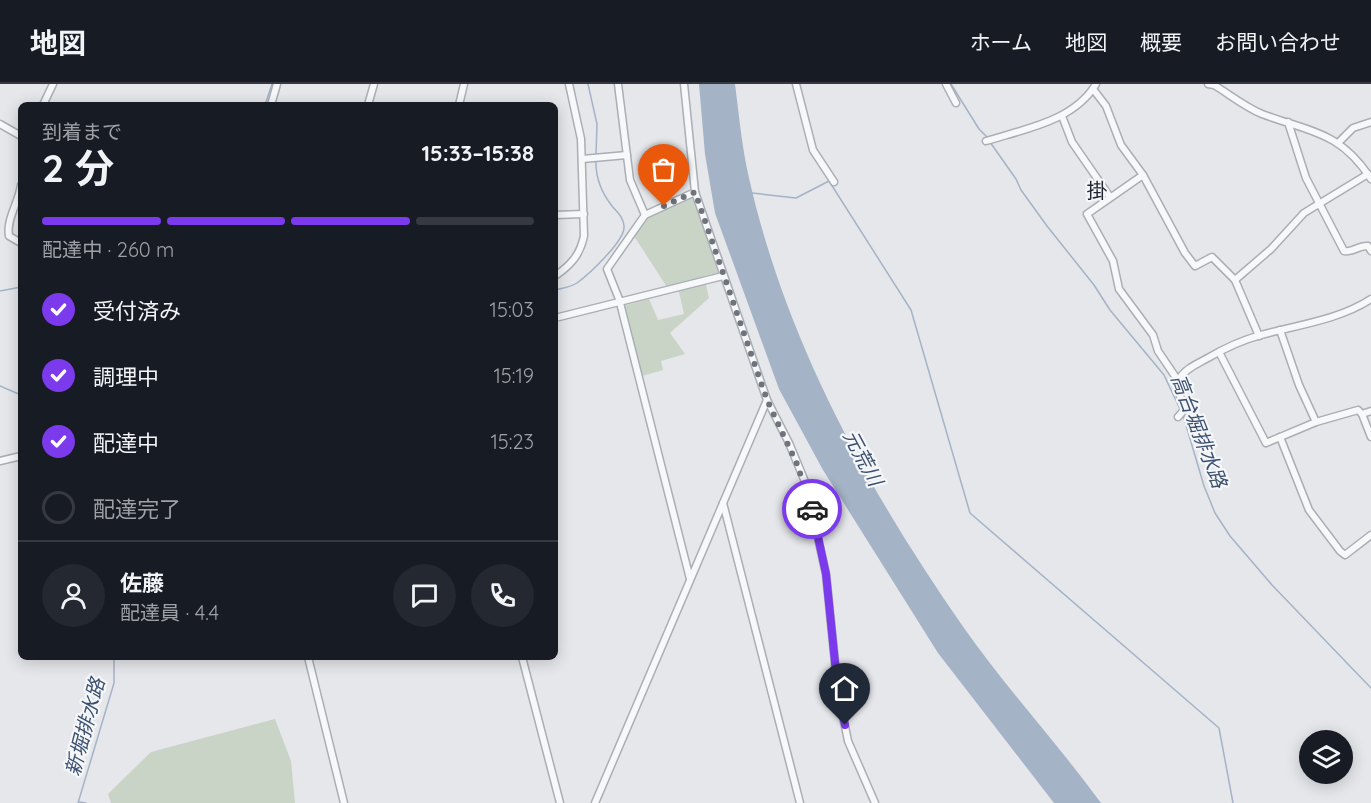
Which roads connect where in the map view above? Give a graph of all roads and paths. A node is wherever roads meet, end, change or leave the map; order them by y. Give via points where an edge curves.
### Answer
1 (53, 84) edge
2 (278, 84) edge
3 (374, 84) edge
4 (464, 84) edge
5 (569, 84) edge
6 (618, 84) edge
7 (684, 84) edge
8 (804, 84) edge
9 (946, 84) edge
10 (1208, 84) edge
11 (796, 86) edge
12 (1095, 86) edge
13 (44, 102) edge
14 (272, 102) edge
15 (369, 102) edge
16 (460, 102) edge
17 (956, 103) dead end
18 (1062, 116) junction
19 (1288, 122) junction
20 (1371, 122) edge
21 (0, 124) edge
22 (18, 134) edge
23 (986, 141) dead end
24 (1339, 142) junction
25 (627, 155) junction
26 (582, 159) junction
27 (1143, 175) junction
28 (1370, 177) edge
29 (834, 182) dead end
30 (695, 192) junction
31 (1110, 197) junction
32 (18, 200) edge
33 (1318, 203) junction
34 (584, 214) junction
35 (558, 215) edge
36 (645, 215) junction
37 (18, 241) edge
38 (1371, 251) edge
39 (558, 274) edge
40 (723, 276) junction
41 (1235, 280) junction
42 (1371, 299) edge
43 (619, 302) junction
44 (558, 317) edge
45 (1280, 330) junction
46 (1259, 336) junction
47 (1219, 352) junction
48 (1179, 382) junction
49 (767, 400) junction
50 (1371, 411) edge
51 (1362, 414) junction
52 (1178, 417) dead end
53 (1316, 422) junction
54 (1280, 437) junction
55 (1371, 437) edge
56 (18, 457) edge
57 (0, 461) edge
58 (723, 502) junction
59 (1371, 535) edge
60 (690, 579) junction
61 (309, 660) edge
62 (523, 660) edge
63 (344, 803) edge
64 (560, 803) edge
65 (594, 803) edge
66 (800, 803) edge
67 (875, 803) edge

1 - 13 street
2 - 14 street
3 - 15 street
4 - 16 street
5 - 26 street
6 - 25 street
7 - 30 street
8 - 11 street
9 - 17 street
10 - 19 street via 1259,113
11 - 29 street via 813,150
12 - 18 street via 1080,105
12 - 27 street via 1121,144
18 - 23 street
18 - 31 street via 1072,142
19 - 24 street
19 - 33 street
20 - 24 street via 1353,128
21 - 22 street
24 - 28 street
25 - 26 street
25 - 36 street via 630,180
26 - 34 street
27 - 31 street
27 - 41 street via 1195,266 1212,257
28 - 33 street
30 - 36 street
30 - 40 street
31 - 48 street via 1087,214 1113,261 1119,288 1153,335 1158,351
32 - 37 street via 8,229 9,236
33 - 38 street via 1344,251 1362,245
33 - 41 street
34 - 35 street
34 - 39 street via 581,250
36 - 43 street via 607,269
40 - 43 street
40 - 49 street
41 - 46 street
42 - 45 street
43 - 44 street
43 - 60 street
45 - 46 street
45 - 53 street
46 - 47 street
47 - 48 street via 1193,366
47 - 54 street via 1266,443
48 - 52 street via 1185,410
49 - 58 street
49 - 67 street via 806,484 826,574 848,741
50 - 51 street
51 - 53 street via 1358,410
51 - 55 street
53 - 54 street
54 - 59 street via 1309,510 1340,551 1345,555
56 - 57 street
58 - 60 street
58 - 66 street
60 - 65 street
61 - 63 street
62 - 64 street

